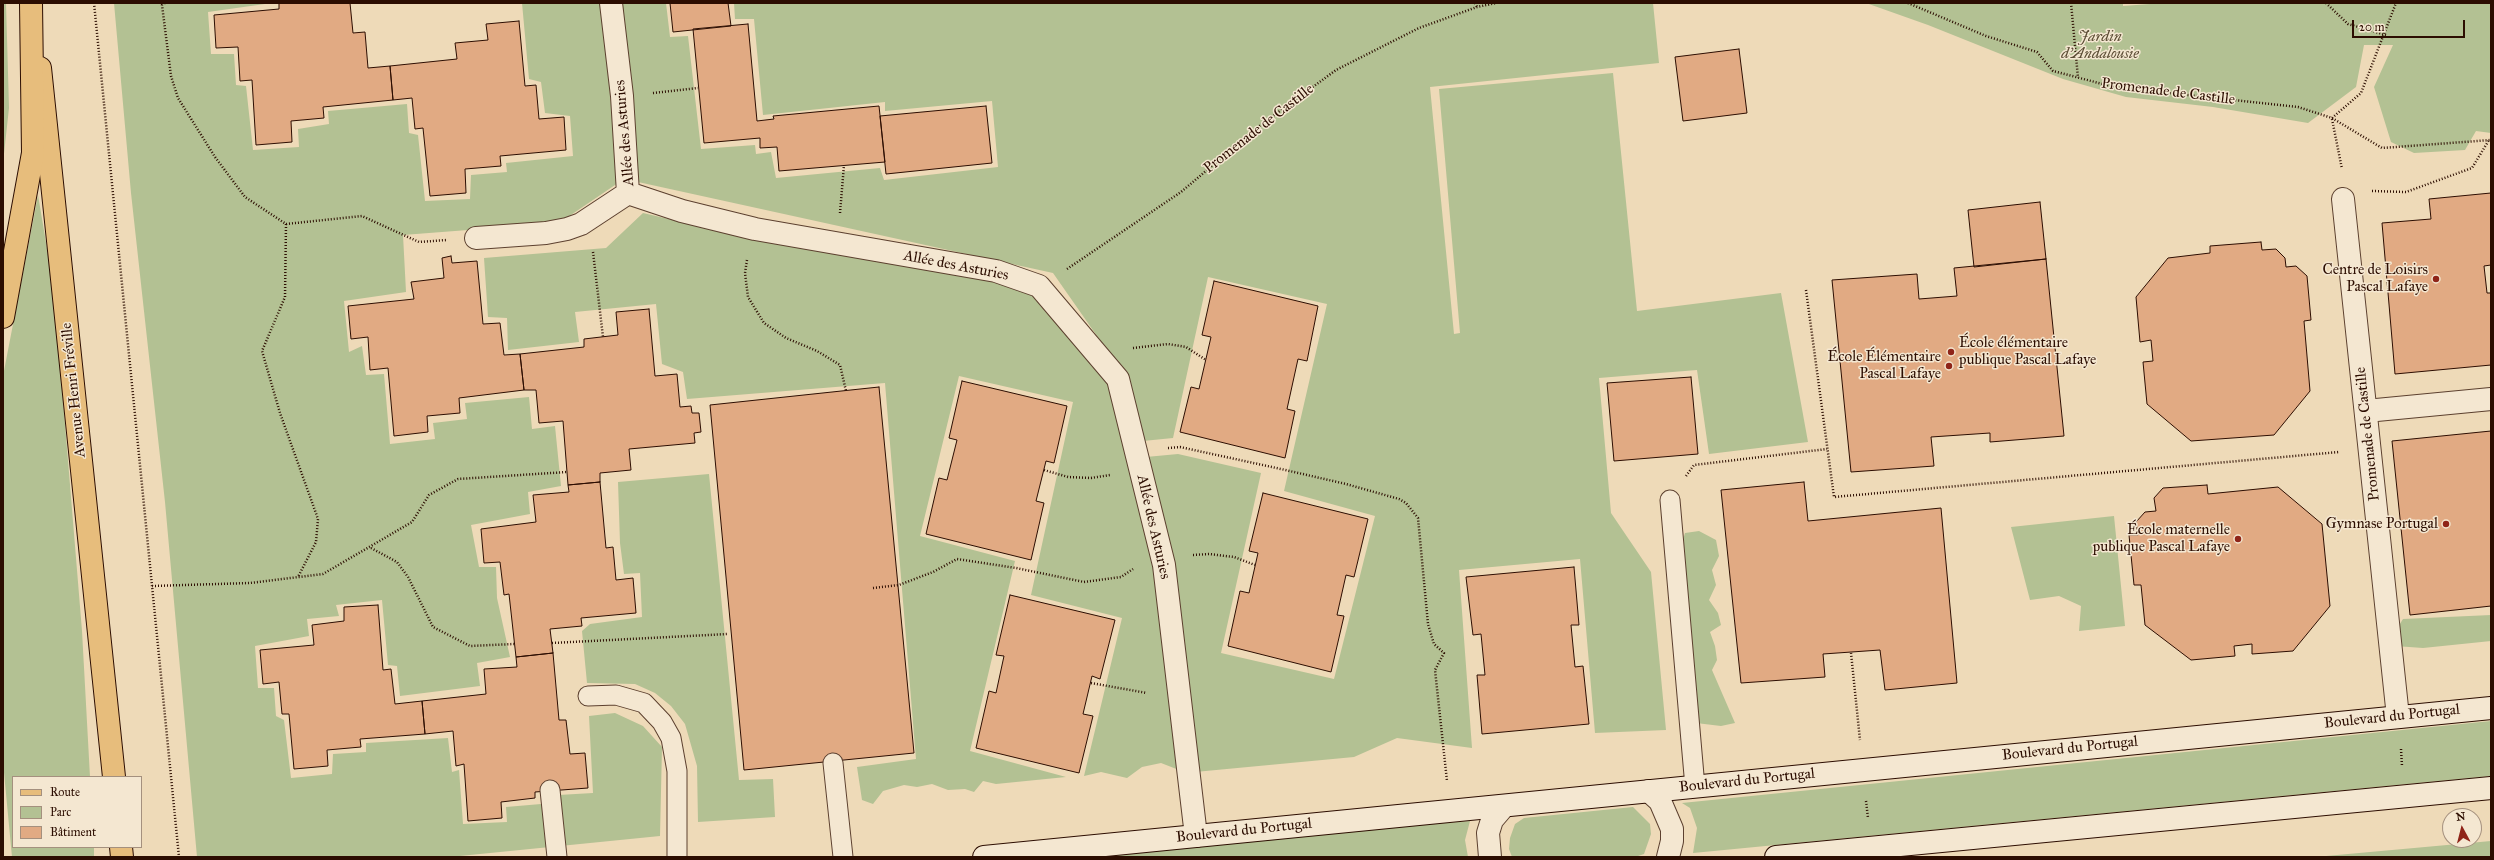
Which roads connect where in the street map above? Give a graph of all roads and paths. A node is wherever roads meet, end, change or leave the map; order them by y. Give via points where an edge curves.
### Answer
1 (32, 3) edge
2 (94, 3) edge
3 (164, 3) edge
4 (611, 3) edge
5 (1475, 3) edge
6 (1496, 3) edge
7 (1908, 3) edge
8 (2071, 3) edge
9 (2326, 3) edge
10 (2396, 3) edge
11 (1477, 7) junction
12 (2386, 35) junction
13 (2078, 78) junction
14 (698, 88) dead end
15 (622, 96) junction
16 (2332, 118) junction
17 (2490, 140) edge
18 (844, 165) dead end
19 (2343, 175) dead end
20 (2370, 191) dead end
21 (628, 193) junction
22 (2343, 199) dead end
23 (286, 224) junction
24 (581, 224) junction
25 (755, 230) junction
26 (476, 238) joint
27 (838, 244) junction
28 (1040, 286) junction
29 (1806, 290) dead end
30 (3, 317) edge
31 (603, 337) dead end
32 (1206, 360) dead end
33 (1105, 363) junction
34 (846, 391) dead end
35 (2491, 399) edge
36 (2366, 411) junction
37 (1827, 449) junction
38 (2369, 449) junction
39 (1138, 460) junction
40 (1044, 470) dead end
41 (567, 472) dead end
42 (1670, 500) joint
43 (371, 548) junction
44 (1162, 556) junction
45 (1255, 565) dead end
46 (298, 578) junction
47 (152, 586) junction
48 (873, 588) dead end
49 (728, 634) dead end
50 (552, 643) dead end
51 (514, 644) dead end
52 (1851, 653) dead end
53 (1091, 684) dead end
54 (1179, 690) junction
55 (588, 696) dead end
56 (2491, 708) edge
57 (2398, 717) junction
58 (833, 763) dead end
59 (1863, 770) junction
60 (114, 776) edge
61 (1695, 787) junction
62 (2491, 788) edge
63 (550, 790) dead end
64 (1649, 791) junction
65 (2405, 796) junction
66 (1504, 806) junction
67 (1449, 811) junction
68 (1196, 836) junction
69 (1872, 848) junction
70 (179, 857) edge
71 (557, 857) edge
72 (677, 857) edge
73 (843, 857) edge
74 (984, 857) edge
75 (1490, 857) edge
76 (1668, 857) edge
77 (1776, 857) edge

1 - 30 main road via 33,154
1 - 60 main road, Avenue Henri Fréville
2 - 47 path
3 - 23 path via 162,5 170,76 178,98 215,157 245,197
4 - 15 street, Allée des Asturies
5 - 11 path
6 - 11 path, Promenade de Castille
7 - 13 path, Promenade de Castille via 1986,36 2037,52 2053,71
8 - 13 path
9 - 12 path via 2348,24
10 - 12 path
11 - 28 path, Promenade de Castille via 1419,28 1336,70 1258,127 1181,192
12 - 16 path via 2361,93
13 - 16 path, Promenade de Castille via 2114,87 2298,107
14 - 15 path
15 - 21 street, Allée des Asturies
16 - 17 path, Promenade de Castille via 2382,148
16 - 19 path
17 - 20 path via 2472,168 2406,192
18 - 27 path
21 - 24 street
21 - 25 street, Allée des Asturies via 682,211
22 - 36 street, Promenade de Castille
23 - 26 path via 362,216 419,242
23 - 46 path via 285,297 262,352 280,413 318,519 316,542
24 - 26 street via 546,233
24 - 31 path via 593,253
25 - 27 street, Allée des Asturies
25 - 34 path via 745,273 748,298 764,323 786,338 817,351 840,365
27 - 28 street, Allée des Asturies via 996,271
28 - 33 street, Allée des Asturies
29 - 37 path
32 - 33 path via 1186,347 1168,344 1124,349
33 - 39 street, Allée des Asturies via 1118,379
35 - 36 street
36 - 38 street, Promenade de Castille
37 - 38 path via 1834,497
37 - 42 path via 1694,465
38 - 57 street, Promenade de Castille
39 - 40 path via 1091,478 1068,477
39 - 44 street, Allée des Asturies
39 - 67 path via 1180,447 1346,484 1406,503 1418,518 1428,624 1434,644 1444,654 1435,670
41 - 43 path via 458,479 429,495 412,522
42 - 61 lane
43 - 46 path via 323,574
43 - 51 path via 396,562 408,577 433,627 470,646
44 - 45 path via 1208,554 1234,557
44 - 48 path via 1151,557 1121,576 1084,582 957,559 899,586
44 - 54 street, Allée des Asturies
46 - 47 path via 250,583
47 - 70 path
49 - 50 path
52 - 59 path
53 - 54 path via 1143,694
54 - 68 street, Allée des Asturies
55 - 72 lane via 616,695 644,704 662,722 671,738 677,771
56 - 57 street, Boulevard du Portugal
57 - 59 street, Boulevard du Portugal
57 - 65 path
58 - 73 lane
59 - 61 street, Boulevard du Portugal
59 - 69 path
61 - 64 street, Boulevard du Portugal
62 - 65 street
63 - 71 lane
64 - 66 street, Boulevard du Portugal
64 - 76 street, Boulevard du Portugal via 1660,801 1672,829
65 - 69 street
66 - 67 street, Boulevard du Portugal
66 - 75 street via 1492,820 1488,833
67 - 68 street, Boulevard du Portugal
68 - 74 street, Boulevard du Portugal
69 - 77 street

